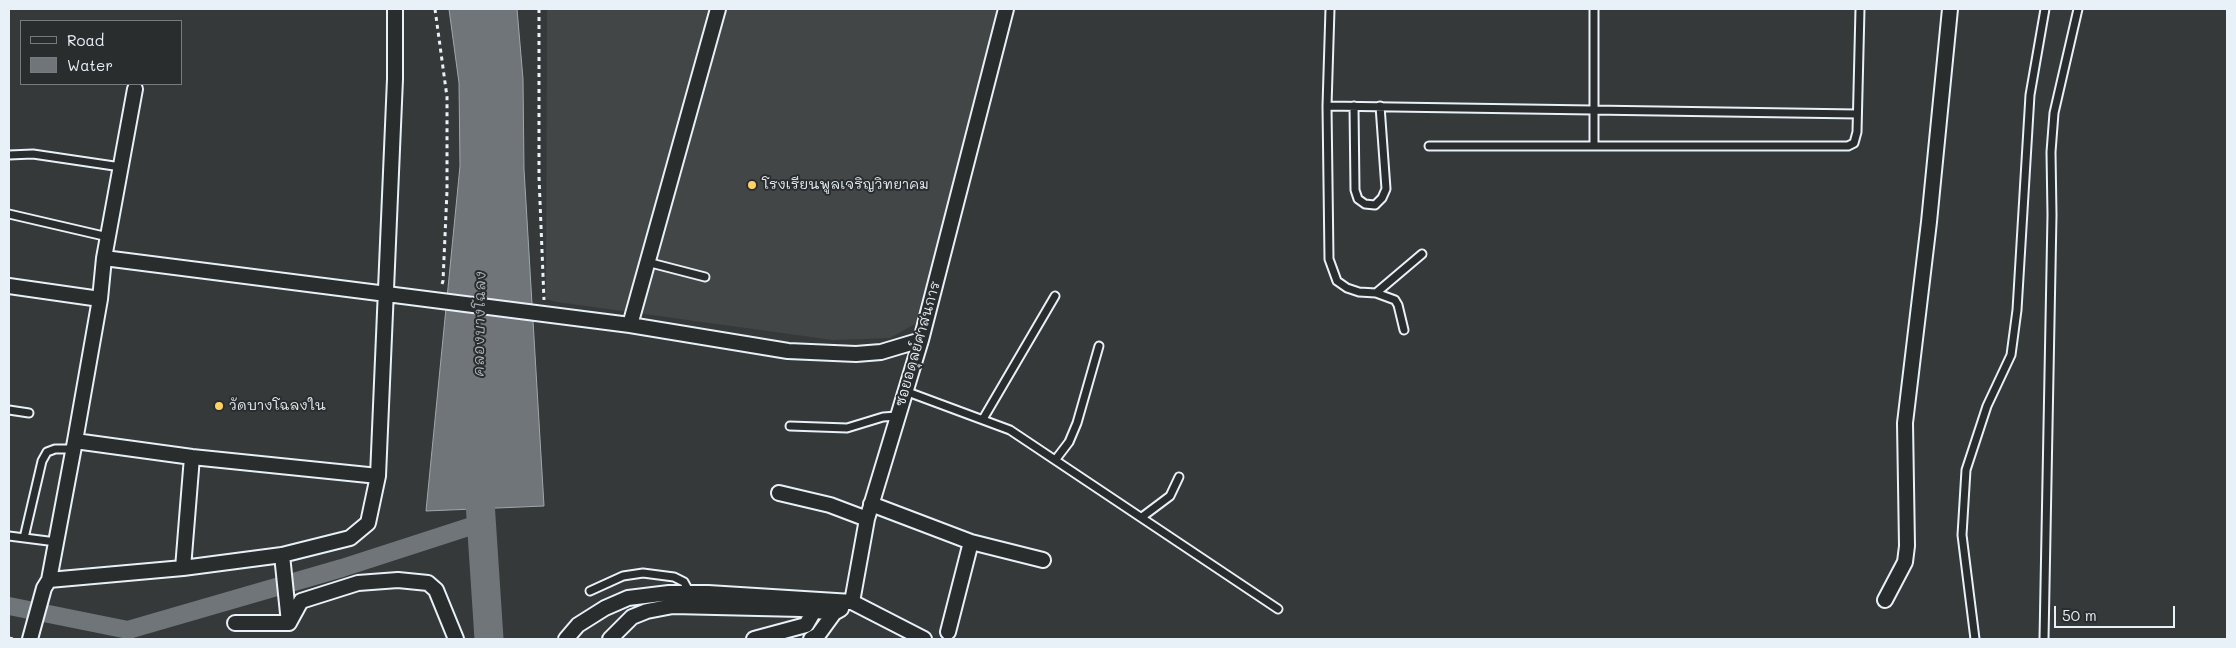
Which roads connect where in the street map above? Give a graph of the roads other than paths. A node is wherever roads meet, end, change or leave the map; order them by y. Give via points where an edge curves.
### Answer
1 (394, 9) edge
2 (718, 9) edge
3 (1006, 9) edge
4 (1330, 9) edge
5 (1594, 9) edge
6 (1860, 9) edge
7 (1950, 9) edge
8 (2046, 9) edge
9 (2078, 9) edge
10 (135, 89) dead end
11 (1327, 106) junction
12 (1354, 106) junction
13 (1380, 106) junction
14 (1594, 109) junction
15 (1857, 114) junction
16 (1429, 146) dead end
17 (1594, 146) junction
18 (9, 155) edge
19 (121, 167) junction
20 (9, 214) edge
21 (108, 237) junction
22 (1422, 254) dead end
23 (104, 258) junction
24 (647, 262) junction
25 (705, 277) dead end
26 (9, 286) edge
27 (1376, 293) junction
28 (384, 294) junction
29 (1055, 296) dead end
30 (100, 299) junction
31 (630, 325) junction
32 (1404, 330) dead end
33 (922, 340) junction
34 (1099, 346) dead end
35 (905, 391) junction
36 (9, 410) edge
37 (29, 413) dead end
38 (897, 416) junction
39 (983, 419) junction
40 (790, 426) dead end
41 (74, 445) junction
42 (192, 457) junction
43 (1056, 459) junction
44 (378, 476) junction
45 (1179, 477) dead end
46 (779, 493) dead end
47 (871, 504) junction
48 (1142, 517) junction
49 (867, 519) junction
50 (9, 536) edge
51 (24, 538) junction
52 (56, 542) junction
53 (971, 542) junction
54 (282, 555) junction
55 (1043, 560) dead end
56 (183, 568) junction
57 (46, 584) junction
58 (590, 591) dead end
59 (690, 593) junction
60 (1885, 600) dead end
61 (852, 602) junction
62 (1278, 609) dead end
63 (814, 611) junction
64 (834, 613) junction
65 (289, 621) junction
66 (235, 623) dead end
67 (948, 632) dead end
68 (30, 639) edge
69 (456, 639) edge
70 (566, 639) edge
71 (610, 639) edge
72 (754, 639) edge
73 (811, 639) edge
74 (924, 639) edge
75 (1975, 639) edge
76 (2044, 639) edge

1 - 28 street via 395,79
2 - 24 street
3 - 33 street, ซอยอดุลย์ศาสนการ
4 - 11 lane
5 - 14 lane
6 - 15 lane
7 - 60 street via 1905,422 1905,562
8 - 75 lane via 2030,95 2017,310 2011,355 1987,406 1966,470 1962,535
9 - 76 lane via 2054,113 2051,152
10 - 19 street
11 - 12 lane
11 - 27 lane via 1329,259 1337,281 1359,292
12 - 13 lane
12 - 13 lane via 1355,190 1358,199 1375,205 1386,189
13 - 14 lane
14 - 15 lane
14 - 17 lane
15 - 17 lane via 1854,143 1848,146
16 - 17 lane
18 - 19 lane via 33,154
19 - 21 street
20 - 21 lane
21 - 23 street
22 - 27 lane
23 - 28 street
23 - 30 street
24 - 25 lane
24 - 31 street
26 - 30 street
27 - 32 lane via 1398,305
28 - 31 street
28 - 44 street
29 - 39 lane
30 - 41 street
31 - 33 street via 788,351 881,352
33 - 35 street, ซอยอดุลย์ศาสนการ
34 - 43 lane via 1077,422 1069,442
35 - 38 street, ซอยอดุลย์ศาสนการ
35 - 39 lane
36 - 37 lane
38 - 40 lane via 847,428
38 - 47 street, ซอยอดุลย์ศาสนการ
39 - 43 lane via 1010,430
41 - 42 street
41 - 51 lane via 48,452 42,461
41 - 52 street
42 - 44 street
42 - 56 street
43 - 48 lane
44 - 54 street via 368,523 360,531 350,538
45 - 48 lane via 1170,496
46 - 49 street via 830,505
47 - 49 street, ซอยอดุลย์ศาสนการ
47 - 53 street
48 - 62 lane
49 - 61 street, ซอยอดุลย์ศาสนการ
50 - 51 lane
51 - 52 lane
52 - 57 street
53 - 55 street
53 - 67 street
54 - 56 street
54 - 65 street
56 - 57 street
57 - 68 street
58 - 59 lane via 623,576 643,573 674,577 684,582
59 - 61 street
59 - 70 street via 628,598 578,625
61 - 64 street
61 - 74 street
63 - 64 street
63 - 71 street via 673,606 632,617
63 - 72 street via 806,625
64 - 73 street via 818,635
65 - 66 street
65 - 69 street via 298,604 305,599 358,583 421,582 436,590

